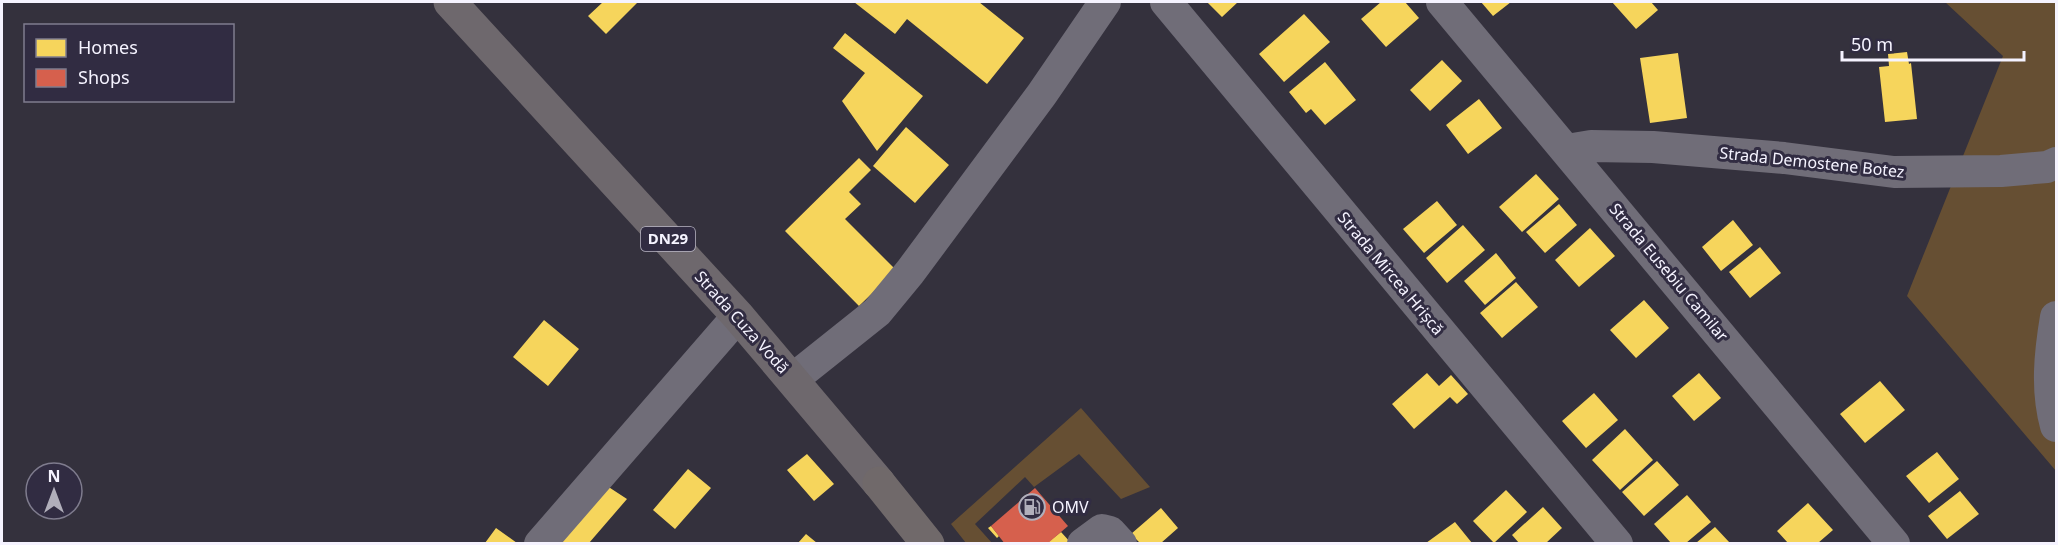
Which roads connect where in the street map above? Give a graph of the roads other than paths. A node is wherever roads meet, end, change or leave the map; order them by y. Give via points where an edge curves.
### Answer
1 (450, 2) edge
2 (1105, 2) edge
3 (1166, 2) edge
4 (1442, 2) edge
5 (1567, 150) junction
6 (2056, 163) edge
7 (738, 316) junction
8 (2056, 317) edge
9 (793, 380) junction
10 (2056, 426) edge
11 (879, 483) joint
12 (540, 543) edge
13 (928, 543) edge
14 (1083, 543) edge
15 (1121, 543) edge
16 (1617, 543) edge
17 (1894, 543) edge

1 - 7 main road, Strada Cuza Vodă / DN29
2 - 9 street via 1042,94 877,312
3 - 16 street, Strada Mircea Hrișcă
4 - 5 street, Strada Eusebiu Camilar
5 - 6 street, Strada Demostene Botez via 1591,146 1653,147 1894,172 2001,171
5 - 17 street, Strada Eusebiu Camilar
7 - 9 main road, Strada Cuza Vodă / DN29
7 - 12 street
8 - 10 street via 2050,352 2050,389
9 - 11 main road, Strada Cuza Vodă / DN29
11 - 13 highway, Strada Cuza Vodă / DN29
14 - 15 street via 1102,530

